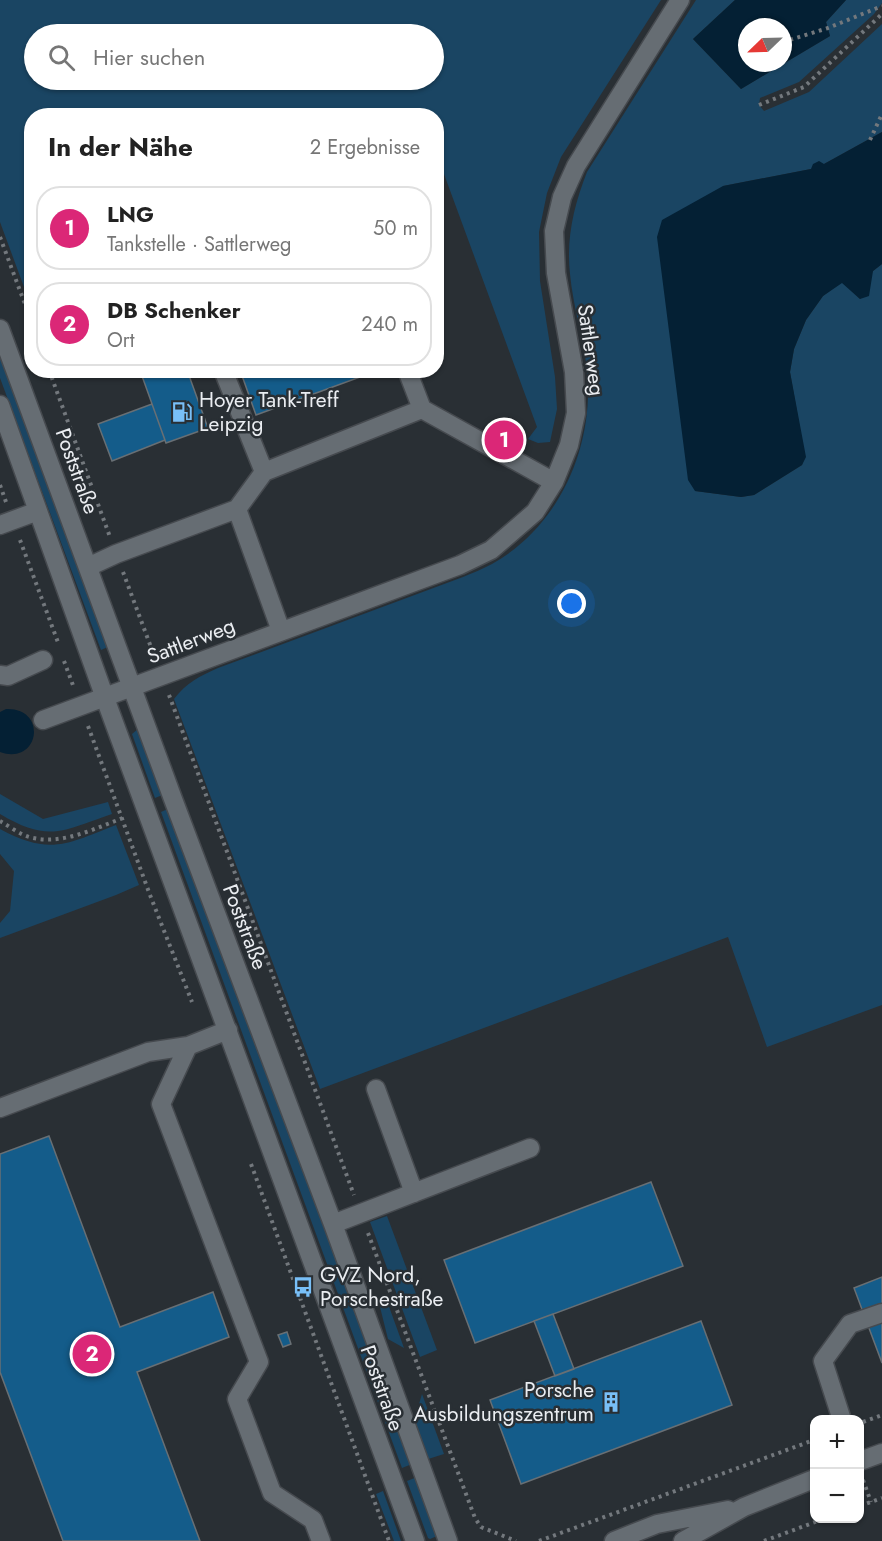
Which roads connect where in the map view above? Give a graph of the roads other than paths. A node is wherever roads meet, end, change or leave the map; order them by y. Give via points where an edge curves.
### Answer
1 (680, 0) edge
2 (0, 329) edge
3 (23, 364) edge
4 (27, 378) edge
5 (226, 378) edge
6 (411, 378) edge
7 (0, 405) edge
8 (422, 409) junction
9 (264, 472) junction
10 (554, 482) junction
11 (237, 509) junction
12 (38, 511) junction
13 (6, 522) edge
14 (88, 567) junction
15 (281, 631) junction
16 (43, 660) dead end
17 (0, 675) edge
18 (134, 687) junction
19 (105, 698) junction
20 (43, 720) dead end
21 (228, 1030) junction
22 (188, 1046) junction
23 (376, 1089) dead end
24 (0, 1108) edge
25 (530, 1148) dead end
26 (414, 1193) junction
27 (333, 1224) junction
28 (882, 1313) edge
29 (841, 1415) edge
30 (882, 1453) edge
31 (864, 1460) edge
32 (810, 1481) edge
33 (744, 1507) junction
34 (321, 1541) edge
35 (415, 1541) edge
36 (448, 1541) edge
37 (614, 1541) edge
38 (683, 1541) edge

1 - 10 street, Sattlerweg via 576,166 562,197 554,231 556,273 574,372 576,413 569,445
2 - 3 street, Poststraße
4 - 14 street, Poststraße
5 - 9 street
6 - 8 street
7 - 12 street, Poststraße
8 - 9 street
8 - 10 street
9 - 11 street
10 - 15 street, Sattlerweg via 535,512 491,550
11 - 14 street
11 - 15 street
12 - 13 street
12 - 19 street, Poststraße
14 - 18 street, Poststraße
15 - 18 street, Sattlerweg
16 - 17 street via 8,676
18 - 19 street, Sattlerweg
18 - 27 street, Poststraße
19 - 20 street, Sattlerweg
19 - 21 street, Poststraße
21 - 22 street
21 - 35 street, Poststraße
22 - 24 street via 148,1052
22 - 34 street via 161,1104 259,1362 237,1399 272,1493 313,1520
23 - 26 street
25 - 26 street
26 - 27 street
27 - 36 street, Poststraße
28 - 29 street via 850,1324 823,1361
30 - 31 street
32 - 33 street
33 - 37 street via 657,1524
33 - 38 street

